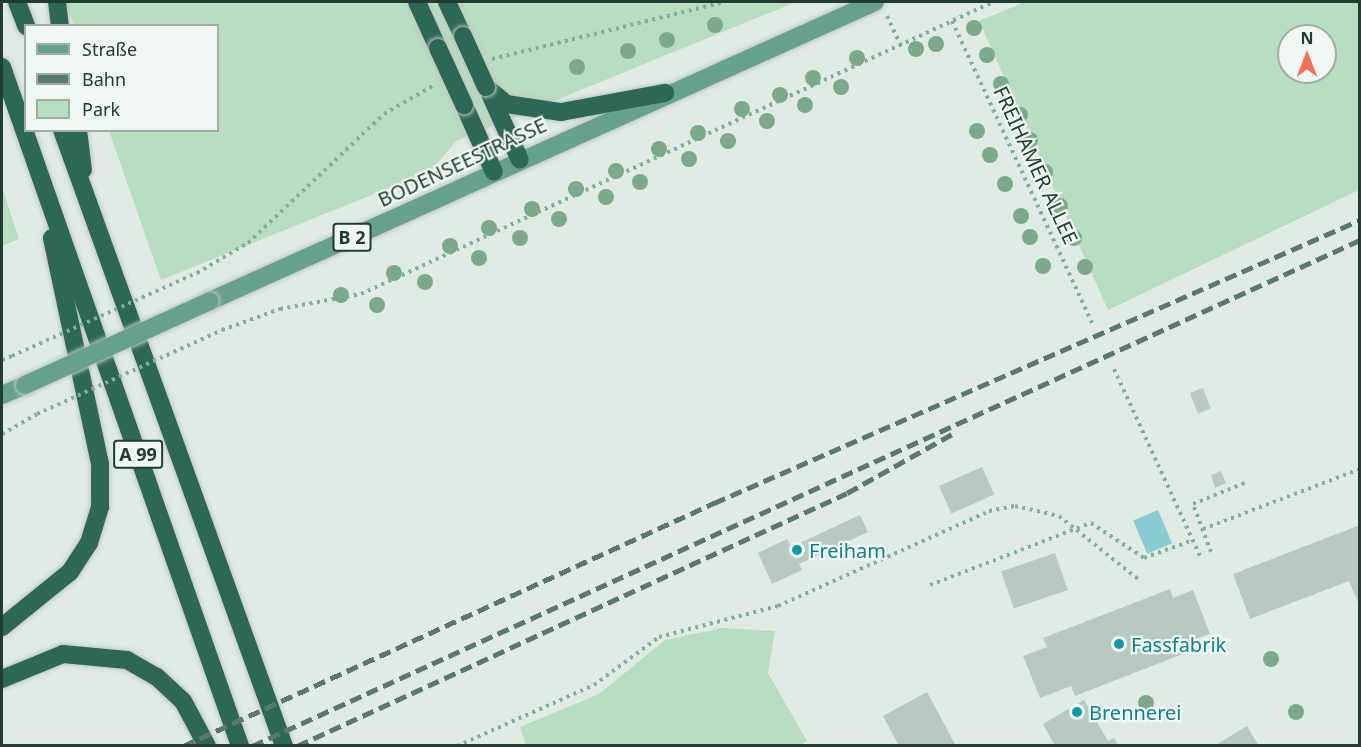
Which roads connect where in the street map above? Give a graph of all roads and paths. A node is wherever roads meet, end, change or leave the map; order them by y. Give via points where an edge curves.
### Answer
1 (17, 2) edge
2 (57, 2) edge
3 (417, 2) edge
4 (447, 2) edge
5 (724, 2) edge
6 (993, 2) edge
7 (880, 6) edge
8 (952, 21) junction
9 (25, 24) edge
10 (60, 24) edge
11 (901, 46) junction
12 (491, 60) dead end
13 (2, 67) edge
14 (434, 85) dead end
15 (488, 91) junction
16 (665, 93) junction
17 (24, 129) edge
18 (25, 132) edge
19 (63, 132) edge
20 (78, 132) edge
21 (520, 160) junction
22 (36, 163) junction
23 (494, 172) junction
24 (86, 202) junction
25 (1092, 323) dead end
26 (2, 360) edge
27 (1114, 369) dead end
28 (2, 395) edge
29 (2, 434) edge
30 (1359, 469) edge
31 (1247, 482) dead end
32 (1074, 529) junction
33 (1203, 529) junction
34 (1192, 540) junction
35 (1211, 552) dead end
36 (1200, 556) dead end
37 (1138, 579) dead end
38 (930, 585) dead end
39 (2, 627) edge
40 (2, 678) edge
41 (207, 746) edge
42 (240, 746) edge
43 (284, 746) edge
44 (457, 746) edge

1 - 9 highway
2 - 10 highway
3 - 23 highway, bridge
4 - 15 highway, bridge
5 - 12 path
6 - 8 path
7 - 11 path
7 - 16 main road, BODENSEESTRASSE / B 2
8 - 11 path
8 - 25 path, FREIHAMER ALLEE
11 - 29 path, bridge via 361,294 280,309 222,330
13 - 17 highway, A 99
14 - 26 path, bridge via 384,114 248,243 197,273
15 - 16 highway via 514,106 561,112
15 - 21 highway
16 - 21 main road, BODENSEESTRASSE / B 2
18 - 22 highway, A 99
19 - 24 highway, A 99
20 - 24 highway
21 - 23 main road, BODENSEESTRASSE / B 2
22 - 39 highway via 102,486 96,526 81,557 41,600
22 - 42 highway, A 99
23 - 28 main road, BODENSEESTRASSE / B 2, bridge
24 - 43 highway, A 99
27 - 34 path
30 - 33 path
31 - 33 path via 1193,504
32 - 34 path via 1091,523 1144,558
32 - 37 path
32 - 38 path
32 - 44 path via 1038,508 989,511 778,606 718,617 659,637 594,685
33 - 35 path
34 - 36 path
40 - 41 highway via 63,654 127,660 157,676 183,701

